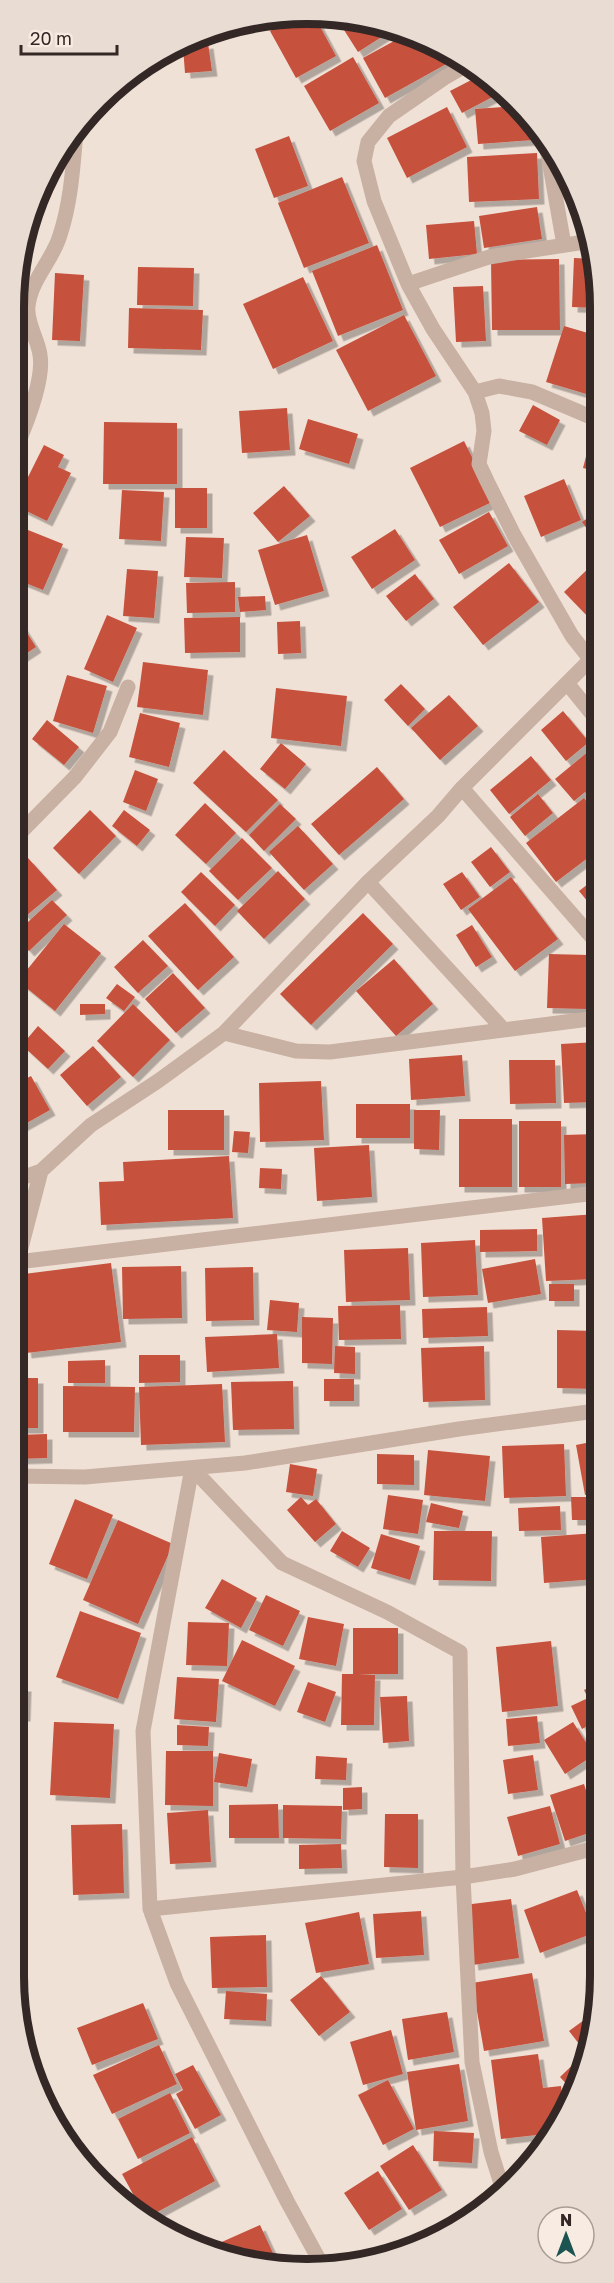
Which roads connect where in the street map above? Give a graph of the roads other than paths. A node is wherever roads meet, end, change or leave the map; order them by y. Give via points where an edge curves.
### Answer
1 (459, 69) edge
2 (74, 147) edge
3 (549, 162) edge
4 (582, 243) edge
5 (564, 245) junction
6 (408, 284) junction
7 (475, 392) junction
8 (590, 417) edge
9 (24, 426) edge
10 (590, 653) edge
11 (590, 661) edge
12 (567, 683) junction
13 (128, 687) dead end
14 (590, 711) edge
15 (462, 788) junction
16 (24, 829) edge
17 (368, 882) junction
18 (590, 935) edge
19 (590, 1019) edge
20 (504, 1030) junction
21 (224, 1033) junction
22 (41, 1171) junction
23 (24, 1177) edge
24 (590, 1193) edge
25 (24, 1234) edge
26 (24, 1263) edge
27 (590, 1412) edge
28 (192, 1468) junction
29 (24, 1476) edge
30 (590, 1849) edge
31 (463, 1877) junction
32 (150, 1909) junction
33 (501, 2182) edge
34 (318, 2258) edge

1 - 6 street via 389,116 368,142 364,161 374,201
2 - 9 street via 60,238 42,268 28,307 41,356 38,387
3 - 5 street
4 - 5 street
5 - 6 street via 489,257
6 - 7 street
7 - 8 street via 499,386 532,392
7 - 10 street via 484,430 479,464 572,636
11 - 12 street
12 - 14 street
12 - 15 street
13 - 16 street via 110,732 75,777
15 - 17 street
15 - 18 street
17 - 20 street
17 - 21 street
19 - 20 street
20 - 21 street via 330,1052 296,1050
21 - 22 street via 91,1125
22 - 23 street
22 - 25 street
24 - 26 street
27 - 28 street
28 - 29 street via 85,1477
28 - 31 street via 282,1563 387,1612 460,1652
28 - 32 street via 142,1731
30 - 31 street via 515,1869
31 - 32 street
31 - 33 street via 472,2062
32 - 34 street via 177,1983

